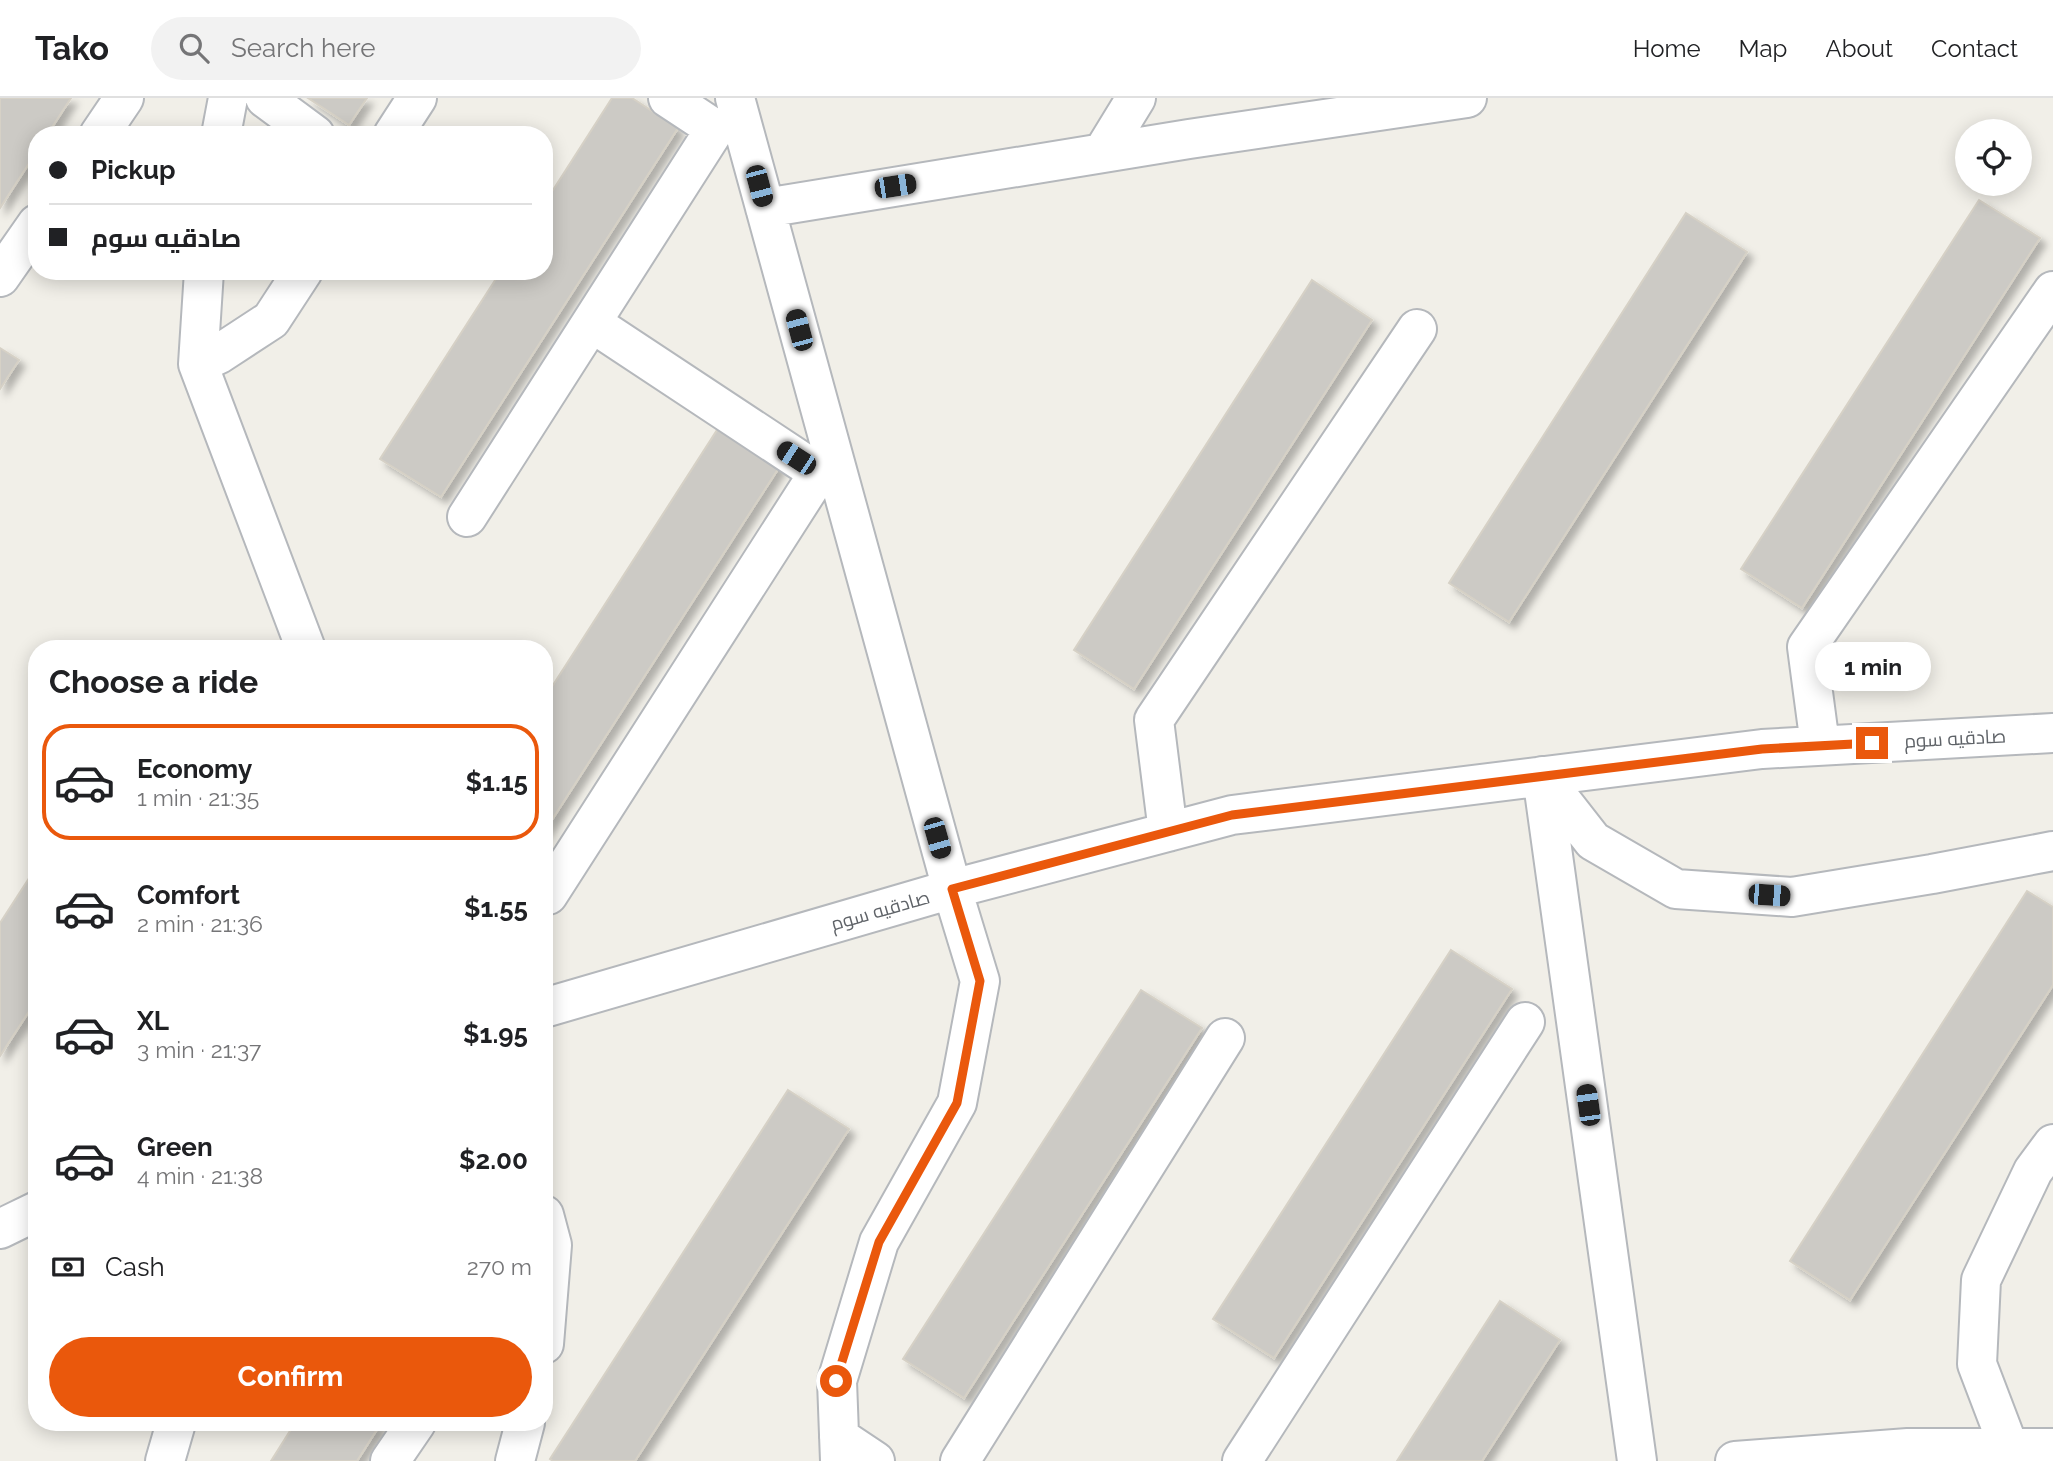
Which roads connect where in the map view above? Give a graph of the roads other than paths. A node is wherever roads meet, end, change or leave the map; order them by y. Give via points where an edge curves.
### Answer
1 (124, 98) edge
2 (228, 98) edge
3 (265, 98) edge
4 (417, 98) edge
5 (668, 98) edge
6 (735, 98) edge
7 (1136, 98) edge
8 (1467, 98) edge
9 (105, 126) edge
10 (223, 126) edge
11 (304, 126) edge
12 (399, 126) edge
13 (1103, 152) junction
14 (765, 208) junction
15 (28, 237) edge
16 (0, 277) edge
17 (203, 280) edge
18 (297, 280) edge
19 (2053, 290) edge
20 (592, 323) junction
21 (1417, 328) dead end
22 (198, 364) junction
23 (826, 463) junction
24 (467, 517) dead end
25 (303, 640) edge
26 (2053, 733) edge
27 (1820, 745) junction
28 (1542, 776) junction
29 (1168, 832) junction
30 (2053, 851) edge
31 (553, 887) edge
32 (952, 889) junction
33 (553, 1005) edge
34 (1525, 1022) dead end
35 (1225, 1038) dead end
36 (2053, 1144) edge
37 (28, 1215) edge
38 (0, 1229) edge
39 (174, 1431) edge
40 (411, 1431) edge
41 (523, 1431) edge
42 (2053, 1448) edge
43 (839, 1449) edge
44 (2009, 1454) edge
45 (165, 1461) edge
46 (390, 1461) edge
47 (514, 1461) edge
48 (875, 1461) edge
49 (960, 1461) edge
50 (1242, 1461) edge
51 (1637, 1461) edge
52 (1735, 1461) edge

1 - 9 street
2 - 10 street
3 - 11 street
4 - 12 street
5 - 20 street via 715,128
6 - 14 street
7 - 13 street
8 - 13 street
13 - 14 street
14 - 23 street
15 - 16 street
17 - 22 street
18 - 22 street via 271,320
19 - 27 street via 1807,647
20 - 23 street
20 - 24 street
21 - 29 street via 1154,720
22 - 25 street
23 - 31 street
23 - 32 street
26 - 27 street, صادقیه سوم
27 - 28 street, صادقیه سوم
28 - 29 street, صادقیه سوم via 1232,815
28 - 30 street via 1593,841 1676,889 1792,897
28 - 51 street
29 - 32 street, صادقیه سوم
32 - 33 street, صادقیه سوم
32 - 43 street via 980,981 957,1103 879,1242 836,1381
34 - 50 street
35 - 49 street
36 - 44 street via 2034,1171 1981,1280 1978,1364
37 - 38 street
39 - 45 street
40 - 46 street
41 - 47 street
42 - 44 street
43 - 48 street
44 - 52 street via 1908,1448

